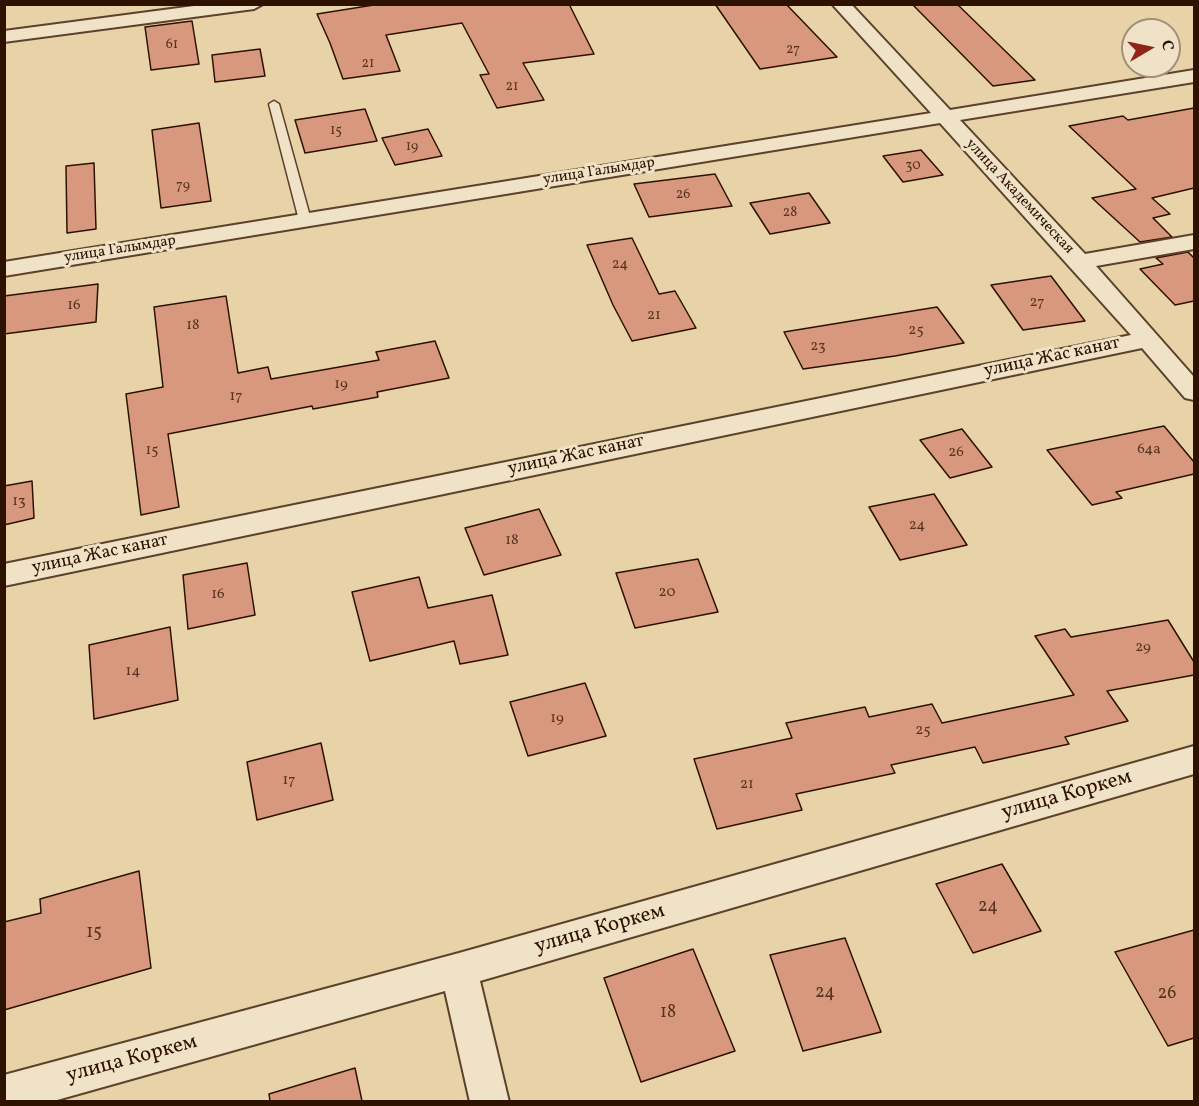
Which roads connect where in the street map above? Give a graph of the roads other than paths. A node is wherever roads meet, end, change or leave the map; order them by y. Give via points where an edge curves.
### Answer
1 (254, 4) edge
2 (841, 4) edge
3 (4, 37) edge
4 (1194, 76) edge
5 (274, 104) dead end
6 (943, 115) junction
7 (306, 220) junction
8 (1194, 242) edge
9 (1080, 262) junction
10 (4, 269) edge
11 (1147, 339) junction
12 (1194, 392) edge
13 (4, 576) edge
14 (1194, 760) edge
15 (459, 970) junction
16 (4, 1095) edge
17 (490, 1101) edge

1 - 3 street
2 - 6 street, улица Академическая
4 - 6 street, улица Галымдар
5 - 7 lane
6 - 7 street, улица Галымдар
6 - 9 street, улица Академическая
7 - 10 street, улица Галымдар
8 - 9 street
9 - 11 street, улица Академическая
11 - 12 street, улица Академическая
11 - 13 street, улица Жас канат
14 - 15 street, улица Коркем
15 - 16 street, улица Коркем
15 - 17 street

